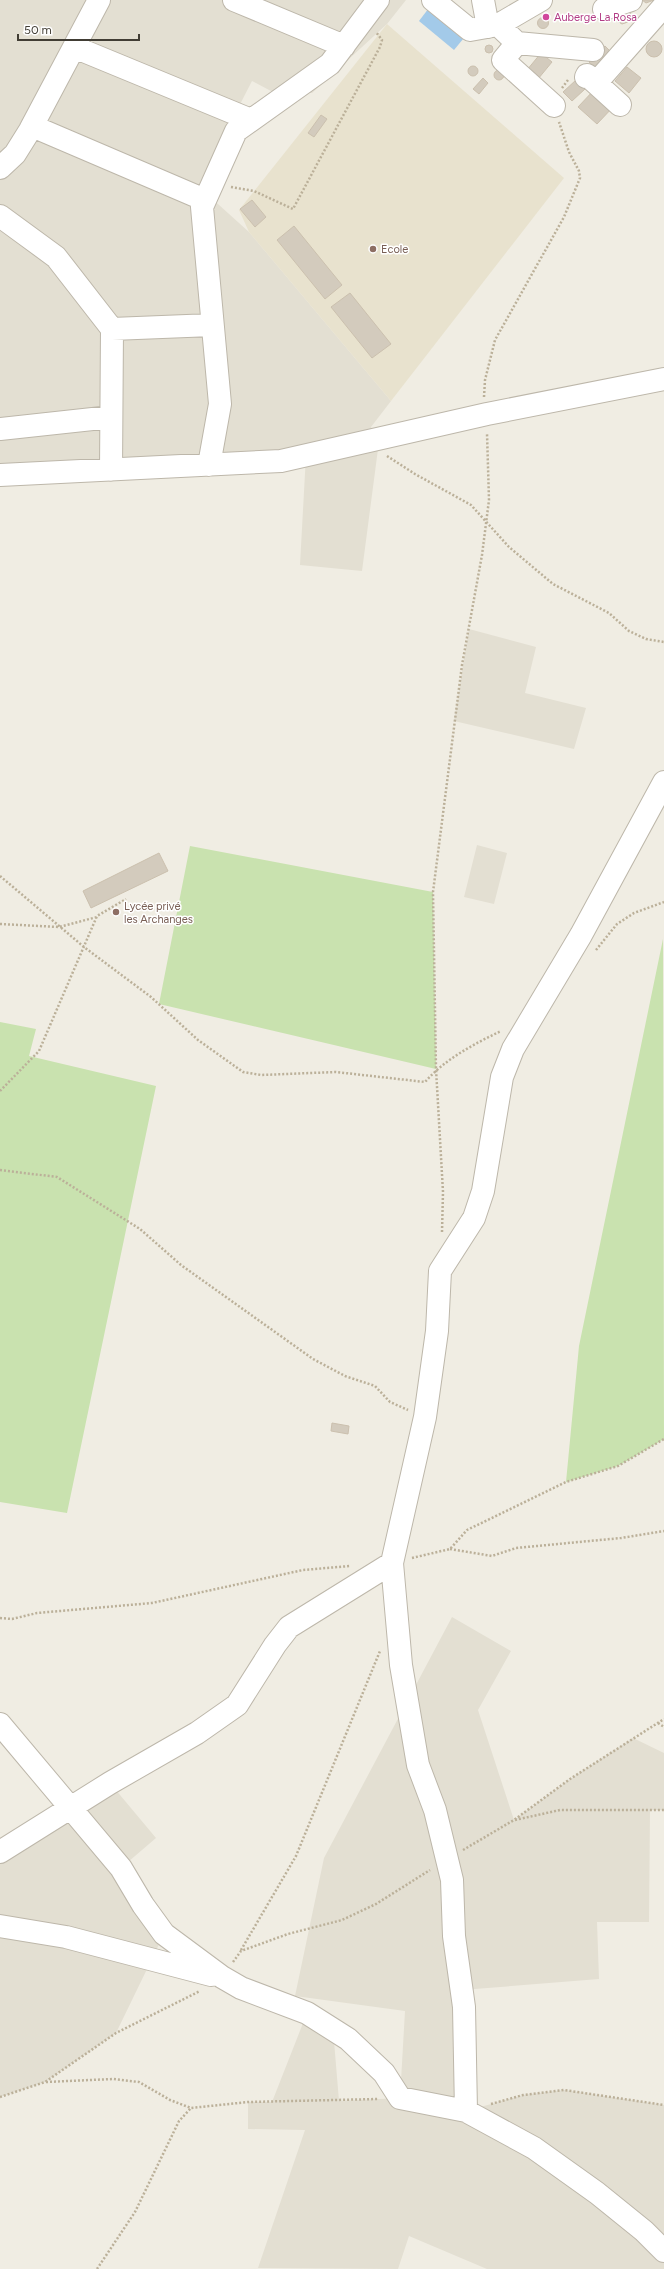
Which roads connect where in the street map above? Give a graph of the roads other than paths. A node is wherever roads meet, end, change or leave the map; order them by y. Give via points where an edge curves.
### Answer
1 (99, 0) edge
2 (234, 0) edge
3 (483, 0) edge
4 (541, 0) edge
5 (631, 0) edge
6 (444, 4) edge
7 (660, 5) edge
8 (370, 6) edge
9 (604, 9) dead end
10 (493, 26) junction
11 (516, 44) junction
12 (344, 46) junction
13 (74, 47) junction
14 (593, 50) dead end
15 (618, 98) dead end
16 (554, 106) road end
17 (252, 120) junction
18 (32, 126) junction
19 (0, 168) edge
20 (209, 192) junction
21 (0, 216) edge
22 (212, 325) junction
23 (112, 329) junction
24 (664, 379) edge
25 (111, 417) junction
26 (0, 429) edge
27 (209, 465) junction
28 (111, 470) junction
29 (0, 476) edge
30 (664, 782) edge
31 (392, 1563) junction
32 (0, 1724) edge
33 (71, 1806) junction
34 (0, 1852) edge
35 (0, 1926) edge
36 (222, 1977) junction
37 (466, 2111) junction
38 (664, 2251) edge

1 - 13 street
2 - 12 street
3 - 10 street
4 - 10 street
5 - 9 street
6 - 10 street via 470,30
7 - 15 street via 582,81
8 - 12 street
10 - 11 street
11 - 14 street
11 - 16 street via 504,60
12 - 17 street via 330,64
13 - 17 street
13 - 18 street
17 - 20 street via 236,131
18 - 19 street via 15,154
18 - 20 street
20 - 22 street via 202,207
21 - 23 street via 56,257
22 - 23 street
22 - 27 street via 220,404
23 - 25 street
24 - 27 street via 487,414 281,461
25 - 26 street
25 - 28 street
27 - 28 street
28 - 29 street
30 - 31 street via 581,935 514,1049 502,1077 483,1191 474,1218 440,1271 437,1332 425,1417
31 - 33 street via 290,1627 275,1645 237,1705 197,1733
31 - 37 street via 401,1665 418,1765 435,1810 452,1880 454,1936 464,2007
32 - 33 street
33 - 34 street
33 - 36 street via 121,1868 164,1934
35 - 36 street via 66,1937
36 - 37 street via 241,1988 307,2013 348,2039 384,2072 400,2098
37 - 38 street via 534,2148 597,2193 644,2231

